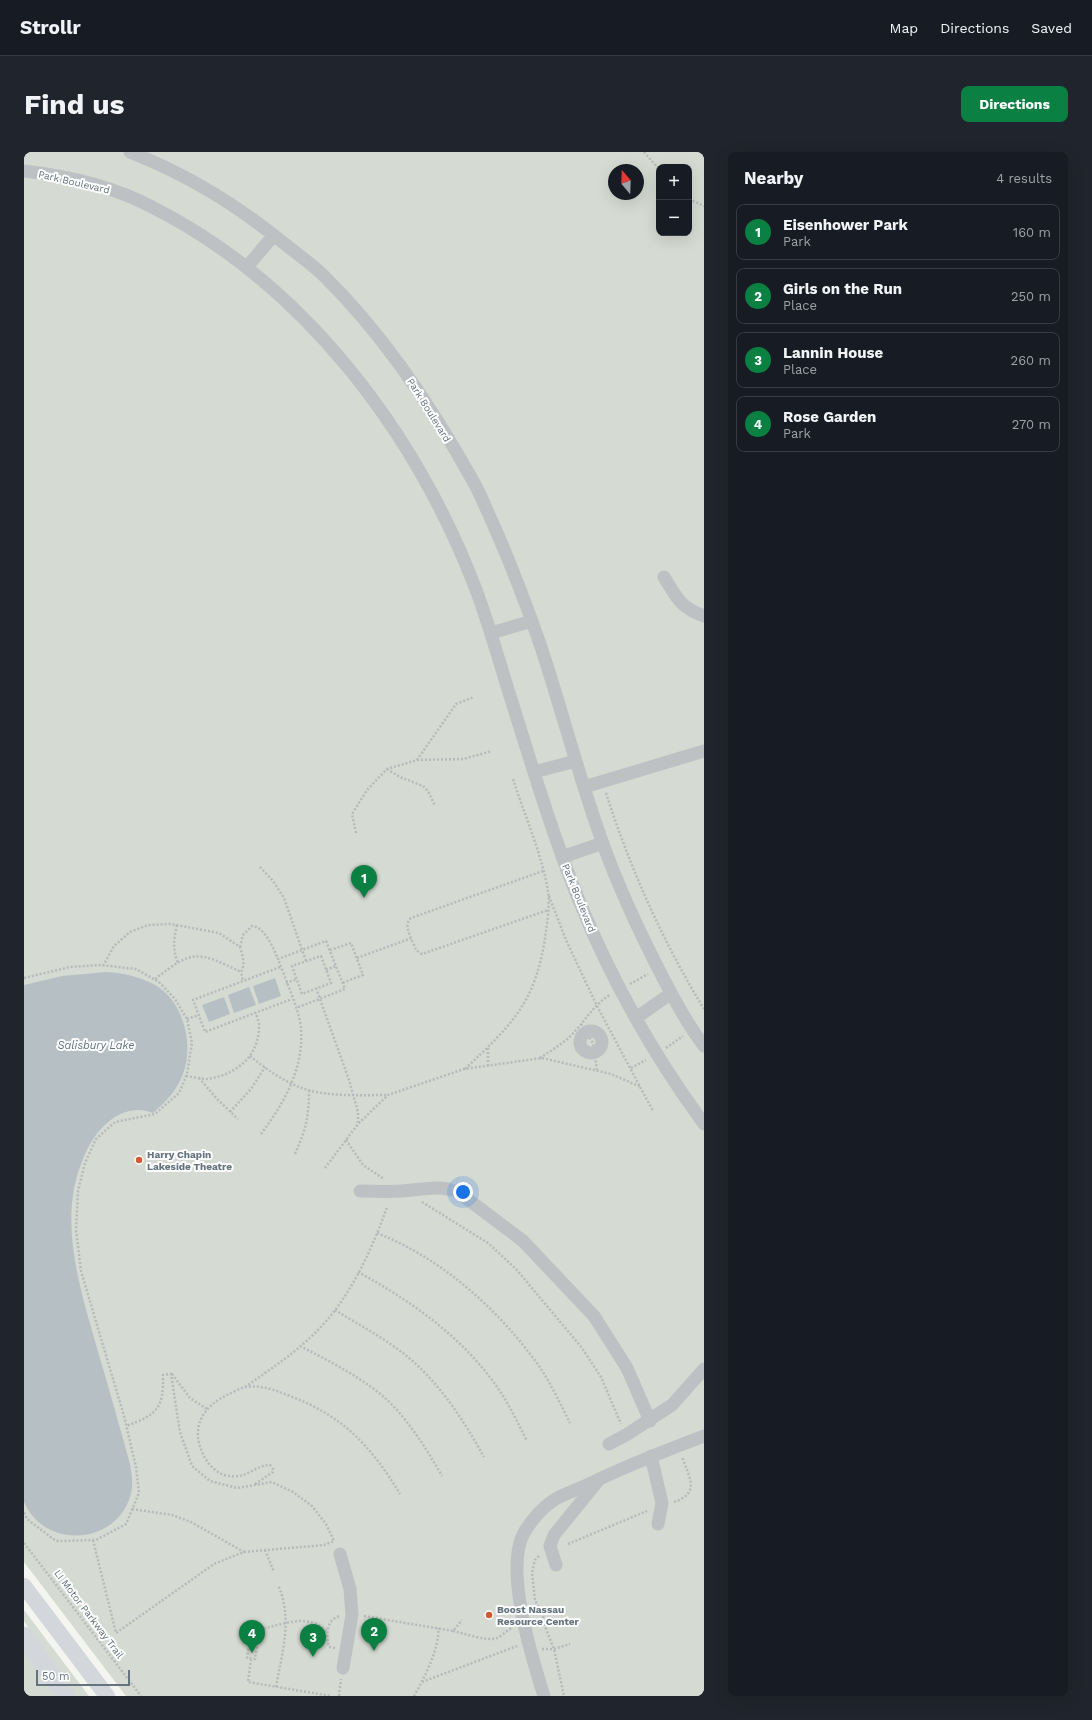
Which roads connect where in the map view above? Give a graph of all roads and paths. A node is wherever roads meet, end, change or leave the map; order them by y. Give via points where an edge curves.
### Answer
1 (130, 152) edge
2 (644, 152) edge
3 (656, 166) edge
4 (24, 171) edge
5 (691, 200) edge
6 (704, 206) edge
7 (274, 235) junction
8 (246, 267) junction
9 (664, 578) dead end
10 (704, 616) edge
11 (532, 621) junction
12 (491, 633) junction
13 (474, 697) dead end
14 (492, 751) dead end
15 (704, 751) edge
16 (417, 760) junction
17 (576, 761) junction
18 (387, 769) junction
19 (534, 772) junction
20 (513, 779) dead end
21 (602, 782) junction
22 (584, 787) junction
23 (435, 806) dead end
24 (356, 833) dead end
25 (603, 843) junction
26 (562, 857) junction
27 (260, 866) dead end
28 (543, 871) junction
29 (548, 893) junction
30 (548, 910) junction
31 (177, 925) junction
32 (412, 938) junction
33 (240, 947) junction
34 (302, 950) junction
35 (330, 950) junction
36 (357, 958) junction
37 (278, 959) junction
38 (306, 961) junction
39 (178, 962) junction
40 (104, 966) junction
41 (336, 966) junction
42 (280, 967) junction
43 (326, 970) junction
44 (241, 972) junction
45 (651, 973) dead end
46 (24, 978) edge
47 (155, 979) junction
48 (297, 979) junction
49 (243, 981) junction
50 (286, 983) junction
51 (342, 983) junction
52 (626, 987) dead end
53 (316, 988) junction
54 (613, 994) dead end
55 (670, 994) junction
56 (320, 999) junction
57 (292, 1000) junction
58 (597, 1006) junction
59 (296, 1008) junction
60 (704, 1009) edge
61 (256, 1013) junction
62 (199, 1015) junction
63 (636, 1018) junction
64 (187, 1019) junction
65 (584, 1028) junction
66 (704, 1046) edge
67 (488, 1048) junction
68 (594, 1053) junction
69 (250, 1056) junction
70 (539, 1058) junction
71 (488, 1066) junction
72 (265, 1067) junction
73 (464, 1069) junction
74 (597, 1070) junction
75 (186, 1076) junction
76 (199, 1078) junction
77 (292, 1084) junction
78 (641, 1087) junction
79 (309, 1090) junction
80 (354, 1095) junction
81 (388, 1095) junction
82 (653, 1111) dead end
83 (230, 1112) junction
84 (238, 1119) dead end
85 (358, 1124) junction
86 (704, 1124) edge
87 (261, 1134) dead end
88 (346, 1140) junction
89 (295, 1154) dead end
90 (325, 1168) dead end
91 (360, 1191) dead end
92 (401, 1191) junction
93 (387, 1207) dead end
94 (377, 1233) junction
95 (358, 1272) junction
96 (335, 1310) junction
97 (300, 1346) junction
98 (704, 1369) edge
99 (171, 1374) junction
100 (245, 1387) junction
101 (206, 1409) junction
102 (650, 1421) junction
103 (570, 1423) dead end
104 (621, 1424) dead end
105 (126, 1426) junction
106 (704, 1436) edge
107 (527, 1441) dead end
108 (609, 1444) dead end
109 (680, 1452) dead end
110 (651, 1456) junction
111 (484, 1457) dead end
112 (442, 1476) dead end
113 (601, 1478) junction
114 (250, 1486) junction
115 (400, 1494) dead end
116 (672, 1503) dead end
117 (132, 1509) junction
118 (647, 1511) dead end
119 (24, 1512) edge
120 (658, 1524) dead end
121 (93, 1540) junction
122 (24, 1543) edge
123 (568, 1544) dead end
124 (265, 1550) junction
125 (244, 1552) junction
126 (340, 1554) dead end
127 (539, 1556) dead end
128 (556, 1565) dead end
129 (274, 1572) dead end
130 (24, 1586) edge
131 (278, 1586) dead end
132 (352, 1615) junction
133 (462, 1620) dead end
134 (286, 1623) junction
135 (516, 1626) dead end
136 (438, 1628) junction
137 (453, 1631) junction
138 (327, 1632) junction
139 (24, 1636) edge
140 (570, 1644) dead end
141 (521, 1645) dead end
142 (253, 1646) junction
143 (538, 1649) dead end
144 (345, 1650) junction
145 (554, 1650) junction
146 (251, 1658) junction
147 (342, 1668) joint
148 (422, 1682) junction
149 (276, 1687) junction
150 (65, 1696) edge
151 (107, 1696) edge
152 (141, 1696) edge
153 (331, 1696) edge
154 (339, 1696) edge
155 (414, 1696) edge
156 (544, 1696) edge
157 (564, 1696) edge

1 - 7 street, Park Boulevard via 202,186
2 - 3 path
4 - 8 street, Park Boulevard via 106,188 152,206 202,235
5 - 6 path
7 - 8 street
7 - 11 street, Park Boulevard via 322,274 367,322 408,376 474,482
8 - 12 street, Park Boulevard via 292,307 349,368 388,423 422,476 451,531
9 - 10 street via 679,602 690,611
11 - 12 street
11 - 17 street, Park Boulevard
12 - 19 street, Park Boulevard
13 - 16 path via 456,704
14 - 16 path via 463,759
15 - 21 street
16 - 18 path
17 - 19 street
17 - 22 street, Park Boulevard
18 - 23 path via 423,786 428,790
18 - 24 path via 367,790 352,814
19 - 26 street, Park Boulevard
20 - 28 path
21 - 22 street
21 - 60 path via 620,836 645,894 678,963
22 - 25 street, Park Boulevard
25 - 26 street
25 - 55 street, Park Boulevard via 637,928
26 - 63 street, Park Boulevard via 612,975
27 - 34 path via 284,898
28 - 29 path
28 - 32 path via 411,918 407,925
29 - 30 path
29 - 58 path via 566,940
30 - 32 path via 422,954 416,950
30 - 67 path via 541,958 529,995 516,1016
31 - 33 path via 219,933
31 - 39 path via 173,943
31 - 40 path via 148,925 130,932 114,946
32 - 36 path
33 - 37 path via 243,935 254,926 270,942
33 - 44 path via 243,962
34 - 35 path via 326,941
34 - 37 path
34 - 38 path
35 - 36 path via 351,943
35 - 41 path
36 - 51 path via 363,975
37 - 42 path
38 - 43 path via 321,956
38 - 48 path via 292,966
39 - 44 path via 200,955 213,958
39 - 47 path
40 - 46 path via 70,967
40 - 47 path via 136,969
41 - 43 path
41 - 51 path
42 - 49 path
42 - 50 path
43 - 53 path via 331,983
44 - 49 path
45 - 52 path
47 - 64 path via 175,999
48 - 50 path
48 - 53 path via 302,994
49 - 62 path via 193,1000
50 - 57 path
51 - 56 path via 344,990
53 - 56 path
54 - 58 path via 601,1000
55 - 63 street
55 - 66 street, Park Boulevard
56 - 59 path
56 - 80 path
57 - 59 path
57 - 61 path
58 - 65 path
58 - 78 path
59 - 77 path via 301,1028 301,1053
61 - 62 path via 205,1032
61 - 69 path via 260,1026 258,1040
62 - 64 path
63 - 86 street, Park Boulevard via 662,1065
64 - 75 path via 192,1043
65 - 68 path via 593,1043
65 - 68 street via 596,1031 602,1037 601,1048
65 - 70 path
67 - 71 path
67 - 73 path
68 - 74 path
69 - 72 path
69 - 76 path via 239,1068 226,1075
70 - 71 path
70 - 74 path
71 - 73 path
72 - 77 path
72 - 83 path via 251,1089
73 - 81 path
74 - 78 path
75 - 76 path
75 - 105 path via 179,1093 155,1114 115,1122 96,1139 85,1163 78,1191 76,1230 81,1271
76 - 83 path
77 - 79 path
77 - 87 path via 280,1108
78 - 82 path
79 - 80 path
79 - 89 path via 309,1114
80 - 81 path
80 - 85 path
81 - 85 path
83 - 84 path
85 - 88 path
88 - 90 path
88 - 92 path via 363,1165
91 - 92 street
92 - 102 street via 439,1187 458,1192 523,1241 594,1316 627,1368
92 - 104 path via 436,1209 488,1243 516,1269 582,1348 601,1377
93 - 94 path
94 - 95 path
94 - 103 path via 397,1240 428,1258 454,1276 487,1306 541,1369
95 - 96 path
95 - 107 path via 421,1310 458,1342 486,1373 508,1405
96 - 97 path
96 - 111 path via 409,1358 436,1386 466,1424
97 - 100 path
97 - 112 path via 351,1374 383,1397 424,1445
98 - 102 street via 672,1405
99 - 101 path via 190,1398
99 - 105 path via 163,1375 163,1395 160,1405 154,1412
99 - 114 path via 180,1432 192,1466 210,1481 237,1488
100 - 101 path via 221,1398
100 - 115 path via 269,1388 302,1400 337,1420 365,1444 385,1469
101 - 114 path via 198,1424 198,1444 208,1463 223,1474 235,1477 249,1474 265,1465 273,1468 273,1472
102 - 108 street
105 - 117 path via 136,1467 139,1493
106 - 110 street
109 - 116 path via 691,1488 683,1500
110 - 113 street
110 - 120 street via 662,1504
113 - 128 street via 554,1535 550,1546
113 - 156 street via 554,1500 540,1512 524,1532 518,1553 518,1586 527,1639
114 - 124 path via 272,1482 293,1492 312,1506 326,1524 334,1541 324,1545
117 - 121 path via 126,1524
117 - 125 path via 172,1515 191,1522
118 - 123 path
119 - 121 path via 28,1519 56,1541
121 - 125 path via 116,1633 214,1564
122 - 152 path, LI Motor Parkway Trail
124 - 125 path
124 - 129 path
126 - 132 street via 350,1589
127 - 145 path via 534,1566 535,1600
130 - 151 main road
131 - 134 path via 284,1601
132 - 136 path
132 - 138 path via 343,1614 334,1618
132 - 144 street
133 - 137 path
134 - 138 path via 312,1621
134 - 142 path via 257,1630
134 - 149 path
135 - 137 path via 497,1638 489,1639
136 - 137 path
136 - 148 path via 439,1635
138 - 144 path via 328,1647
139 - 150 highway
140 - 145 path
141 - 148 path
142 - 146 path via 257,1647 255,1659
142 - 146 path via 248,1646 247,1658
143 - 145 path
144 - 147 street
145 - 157 path
146 - 149 path via 248,1682
147 - 154 path
148 - 155 path
149 - 153 path

